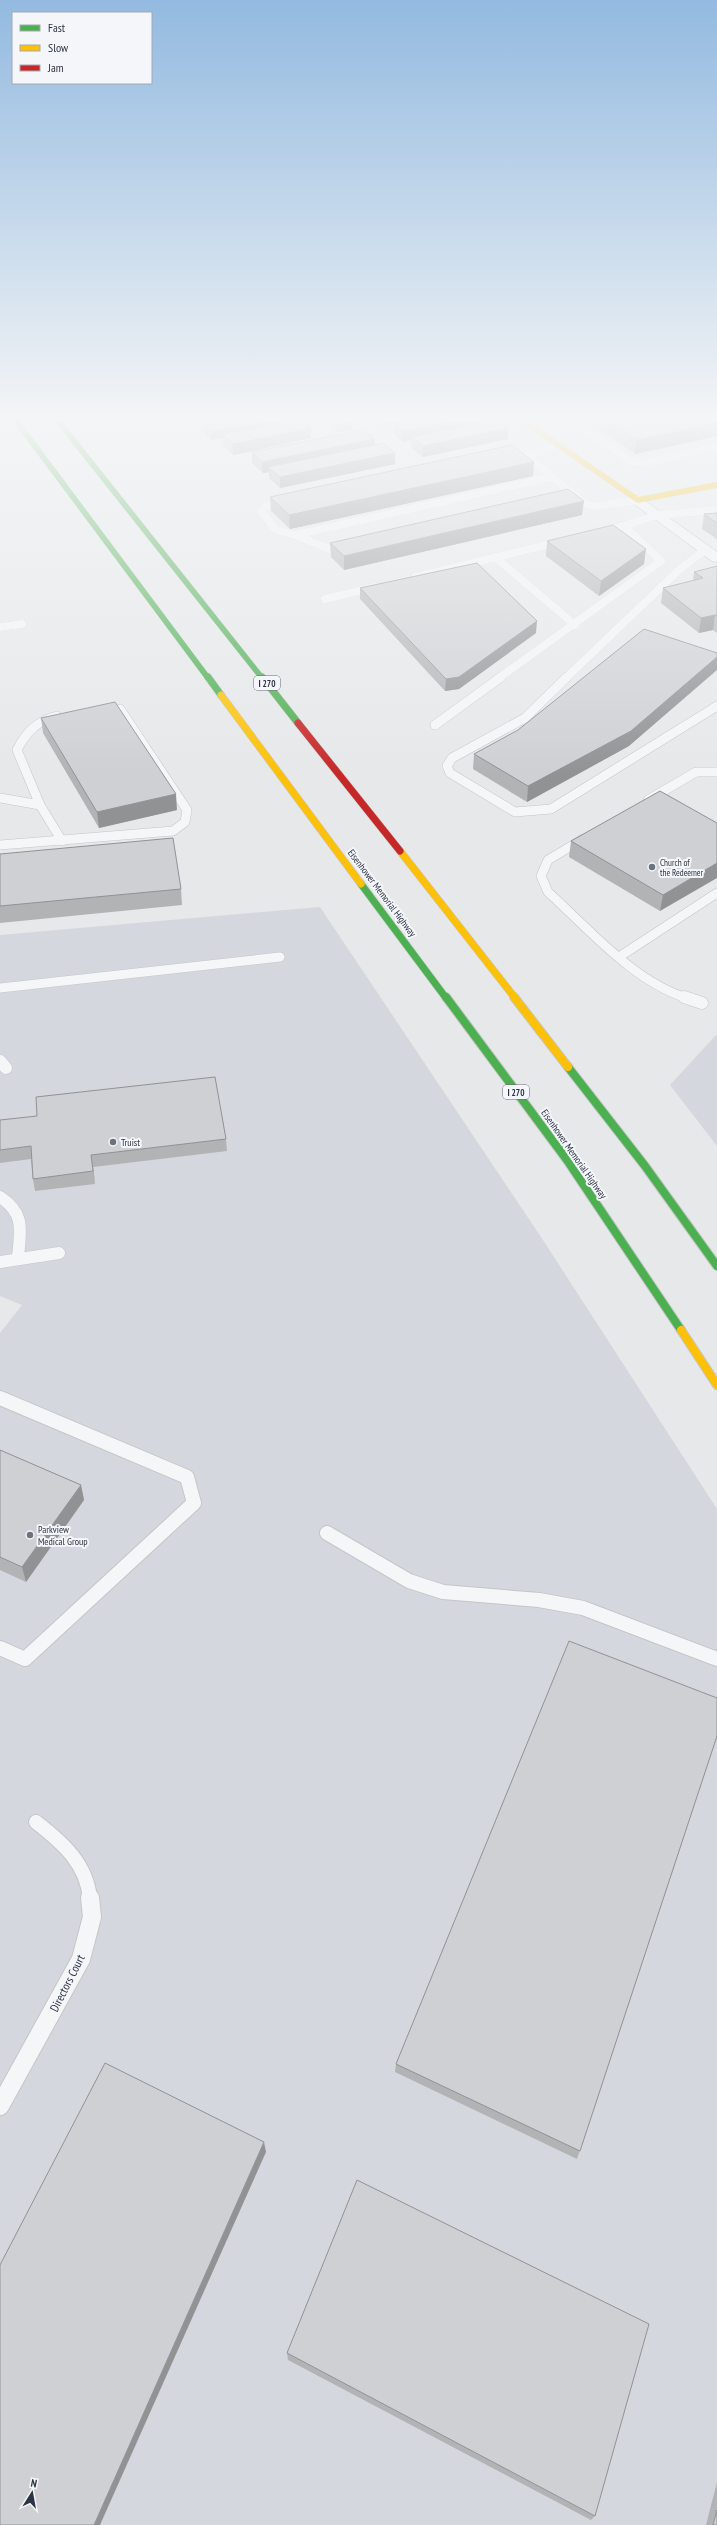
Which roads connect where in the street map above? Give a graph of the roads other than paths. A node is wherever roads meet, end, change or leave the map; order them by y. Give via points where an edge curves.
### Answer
1 (104, 540) edge
2 (153, 540) edge
3 (307, 540) edge
4 (567, 540) edge
5 (639, 540) edge
6 (693, 540) edge
7 (353, 544) edge
8 (706, 549) junction
9 (495, 557) junction
10 (717, 558) edge
11 (410, 578) edge
12 (387, 584) edge
13 (325, 599) dead end
14 (22, 624) dead end
15 (575, 625) junction
16 (2, 628) edge
17 (108, 706) edge
18 (717, 706) edge
19 (69, 713) edge
20 (435, 725) dead end
21 (717, 772) edge
22 (0, 798) edge
23 (641, 804) edge
24 (40, 805) junction
25 (595, 832) edge
26 (62, 841) junction
27 (0, 845) edge
28 (717, 893) edge
29 (280, 957) dead end
30 (619, 957) junction
31 (0, 988) edge
32 (702, 1003) dead end
33 (0, 1197) edge
34 (59, 1254) dead end
35 (18, 1258) junction
36 (0, 1262) edge
37 (717, 1266) edge
38 (717, 1385) edge
39 (0, 1398) edge
40 (328, 1533) dead end
41 (0, 1648) edge
42 (717, 1659) edge
43 (36, 1822) dead end
44 (0, 2106) edge

1 - 38 main road, Eisenhower Memorial Highway / I 270 via 567,1160
2 - 37 main road, I 270 via 474,944 645,1166
3 - 7 lane via 330,549
4 - 9 lane
5 - 15 lane via 661,561
6 - 8 street
8 - 10 street
8 - 18 lane via 679,570 525,718 452,758 447,766 450,772 515,812 551,809 626,765
9 - 11 lane
9 - 15 lane
12 - 13 lane
14 - 16 lane
15 - 20 lane
17 - 26 lane via 120,709 187,810 185,822 173,831
19 - 24 lane via 38,722 23,737 17,750
21 - 23 lane via 696,772
22 - 24 lane
24 - 26 lane
25 - 30 lane via 548,860 541,876 548,892
26 - 27 lane
28 - 30 lane
29 - 31 lane
30 - 32 lane via 636,972 673,994
33 - 35 lane via 16,1206 20,1215
34 - 35 lane
35 - 36 lane
39 - 41 lane via 187,1477 194,1503 25,1659
40 - 42 lane via 409,1581 443,1592 539,1600 583,1608
43 - 44 lane, Directors Court via 58,1840 82,1867 89,1887 92,1917 81,1959

